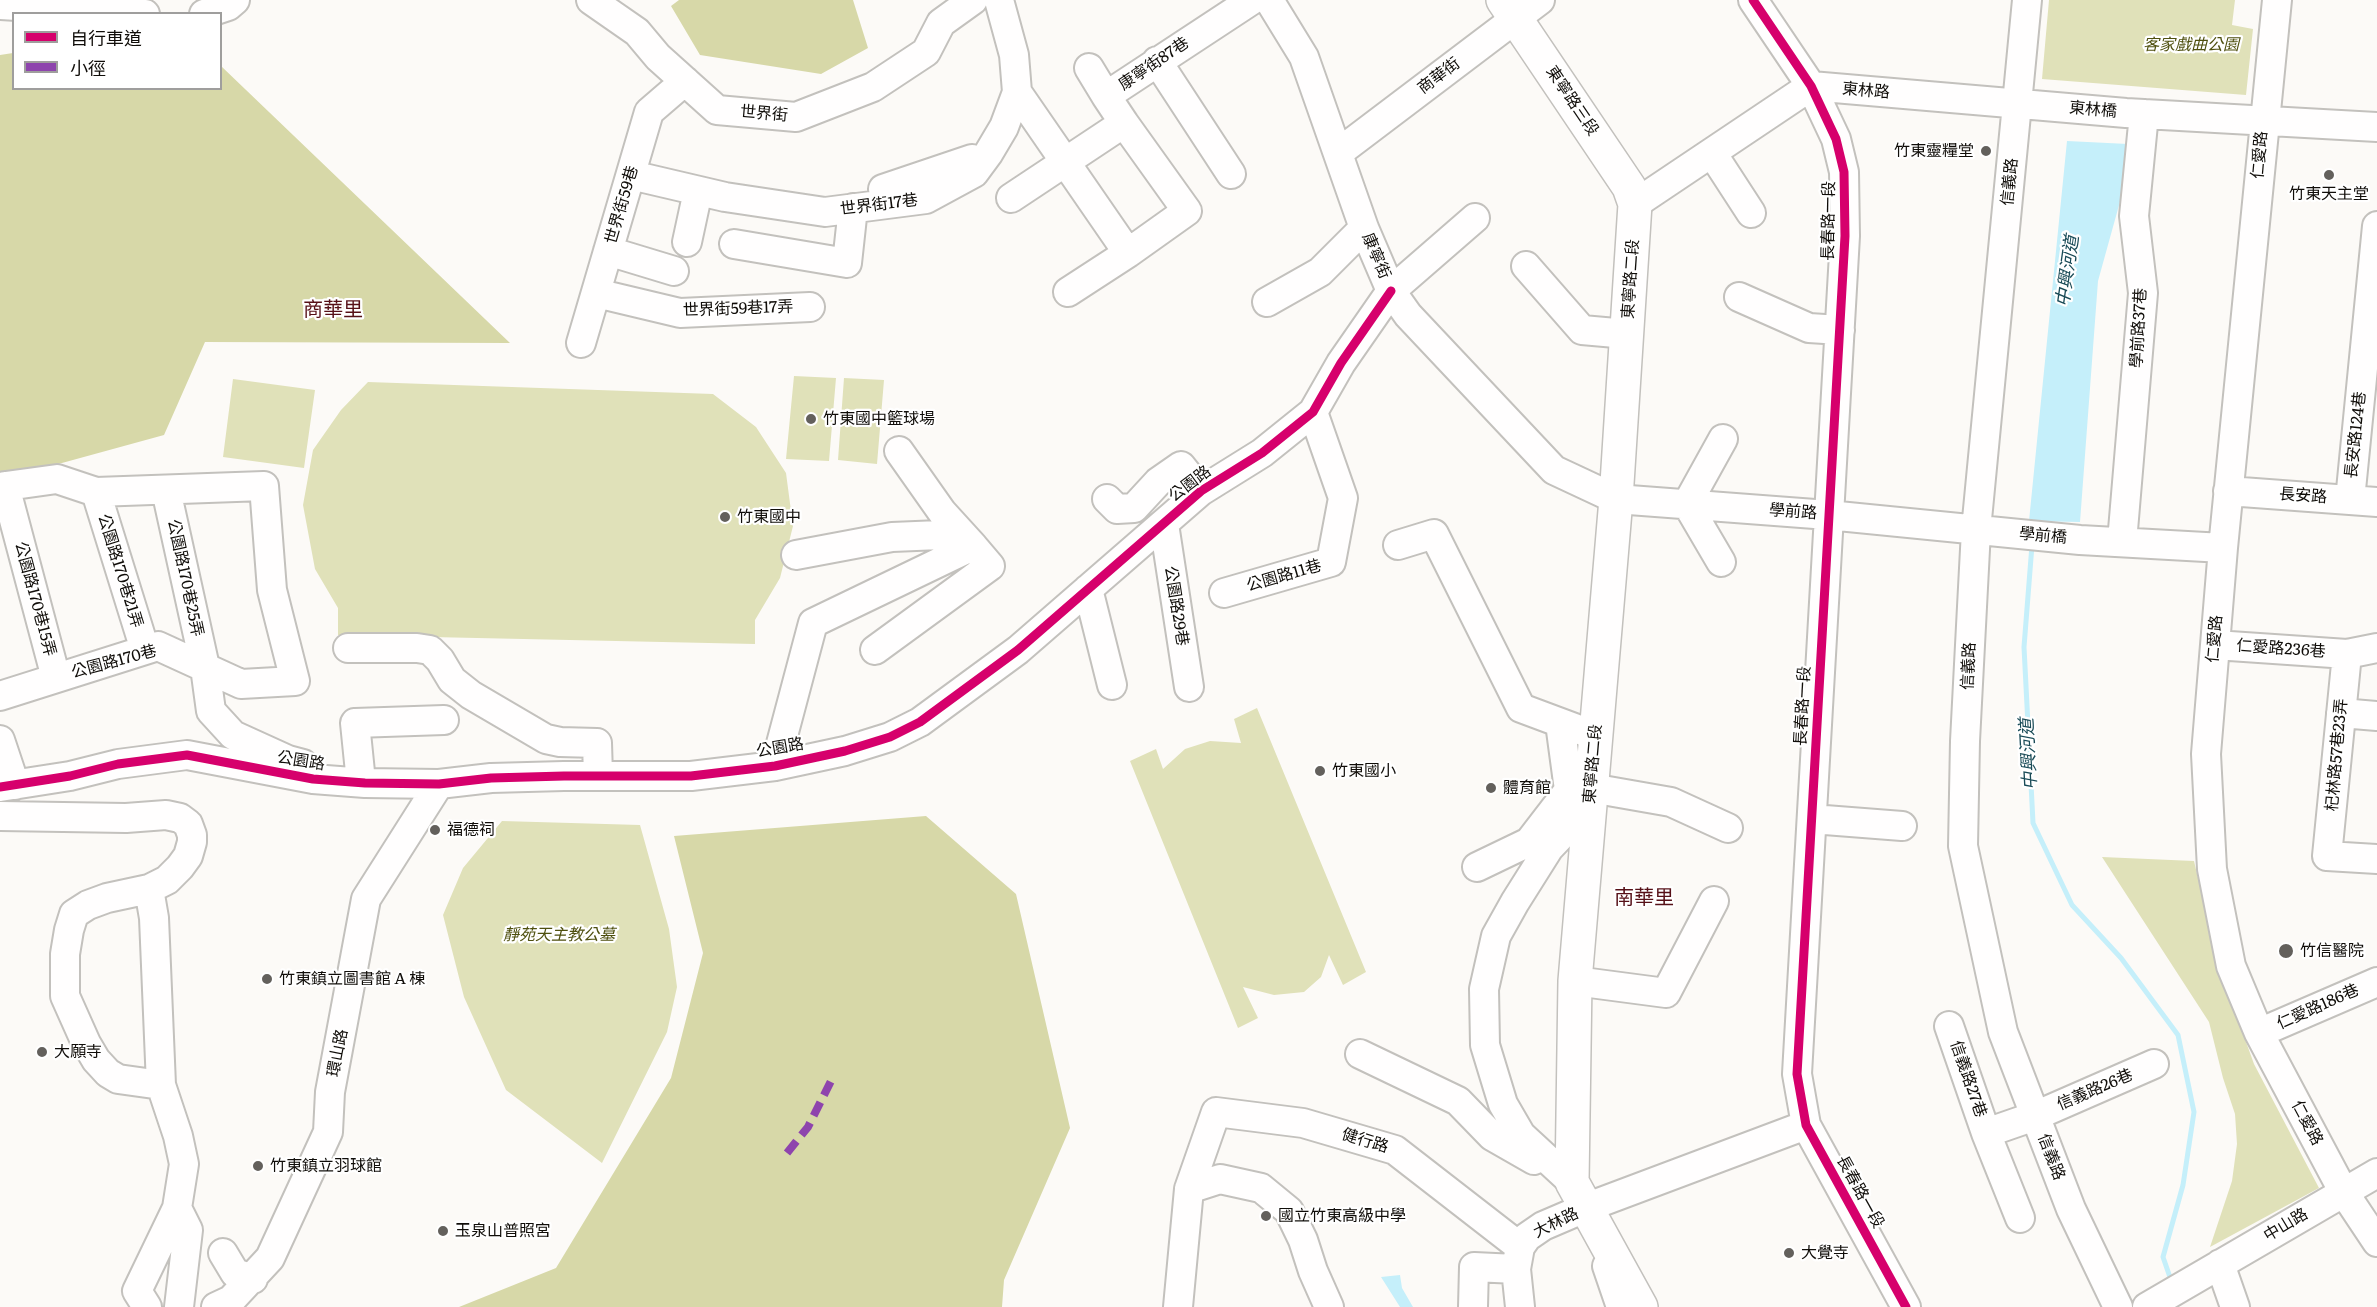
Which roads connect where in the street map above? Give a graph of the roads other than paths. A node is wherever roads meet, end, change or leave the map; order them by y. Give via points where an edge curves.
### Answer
1 (235, 0) edge
2 (591, 0) edge
3 (973, 0) edge
4 (999, 0) edge
5 (1252, 0) edge
6 (1269, 0) edge
7 (1753, 0) edge
8 (2027, 0) edge
9 (2277, 0) edge
10 (0, 4) edge
11 (1520, 6) edge
12 (116, 12) edge
13 (210, 12) edge
14 (1157, 61) junction
15 (1089, 68) dead end
16 (685, 81) junction
17 (1811, 86) junction
18 (1017, 92) junction
19 (1106, 96) junction
20 (2018, 104) junction
21 (2059, 107) joint
22 (2135, 114) junction
23 (2263, 121) junction
24 (1124, 123) junction
25 (2377, 127) edge
26 (1338, 153) junction
27 (1712, 153) junction
28 (988, 154) junction
29 (1066, 161) junction
30 (1231, 174) dead end
31 (630, 175) junction
32 (883, 189) dead end
33 (698, 191) junction
34 (1011, 198) dead end
35 (1635, 204) junction
36 (854, 208) junction
37 (1750, 213) dead end
38 (1475, 218) dead end
39 (2377, 226) edge
40 (1364, 228) junction
41 (687, 242) dead end
42 (734, 244) dead end
43 (608, 251) junction
44 (1128, 253) junction
45 (1526, 266) dead end
46 (674, 271) dead end
47 (1391, 291) junction
48 (596, 292) junction
49 (1068, 292) dead end
50 (1739, 297) dead end
51 (1267, 302) dead end
52 (810, 307) dead end
53 (1840, 330) junction
54 (1627, 334) junction
55 (581, 344) dead end
56 (2370, 363) edge
57 (1313, 412) junction
58 (1724, 439) dead end
59 (900, 451) dead end
60 (3, 486) edge
61 (166, 490) junction
62 (1201, 491) junction
63 (2228, 491) junction
64 (96, 492) junction
65 (1107, 499) dead end
66 (1616, 499) junction
67 (2363, 501) edge
68 (1687, 504) junction
69 (1828, 515) junction
70 (1164, 524) junction
71 (1976, 530) junction
72 (2006, 533) joint
73 (2122, 542) junction
74 (1398, 545) dead end
75 (973, 546) junction
76 (2223, 548) junction
77 (796, 555) dead end
78 (1721, 562) dead end
79 (1088, 590) junction
80 (1224, 593) dead end
81 (2215, 645) junction
82 (348, 648) dead end
83 (2377, 648) edge
84 (145, 650) junction
85 (875, 650) dead end
86 (2347, 654) junction
87 (205, 667) junction
88 (56, 678) junction
89 (1112, 685) dead end
90 (1189, 687) dead end
91 (0, 696) edge
92 (2341, 713) junction
93 (2377, 716) edge
94 (444, 720) dead end
95 (1560, 723) junction
96 (1596, 736) junction
97 (0, 740) edge
98 (776, 766) junction
99 (598, 776) junction
100 (363, 782) junction
101 (439, 784) junction
102 (7, 786) edge
103 (1590, 796) junction
104 (0, 816) edge
105 (1812, 819) junction
106 (1902, 826) dead end
107 (1728, 828) dead end
108 (2377, 859) edge
109 (1477, 867) dead end
110 (150, 893) junction
111 (1714, 901) dead end
112 (1575, 981) junction
113 (2377, 982) edge
114 (1949, 1026) dead end
115 (2259, 1033) junction
116 (1360, 1054) dead end
117 (2154, 1064) dead end
118 (160, 1079) junction
119 (2035, 1116) junction
120 (1806, 1125) junction
121 (1986, 1132) junction
122 (2377, 1173) edge
123 (1189, 1189) junction
124 (2343, 1191) junction
125 (1579, 1195) junction
126 (177, 1208) junction
127 (2020, 1218) dead end
128 (2377, 1242) edge
129 (223, 1252) dead end
130 (1518, 1258) junction
131 (2208, 1271) junction
132 (253, 1279) junction
133 (2149, 1306) edge
134 (147, 1307) edge
135 (179, 1307) edge
136 (216, 1307) edge
137 (1178, 1307) edge
138 (1329, 1307) edge
139 (1473, 1307) edge
140 (1520, 1307) edge
141 (1621, 1307) edge
142 (1641, 1307) edge
143 (1906, 1307) edge
144 (2118, 1307) edge
145 (2235, 1307) edge

1 - 13 street
2 - 16 street, 世界街 via 637,32
3 - 16 street, 世界街 via 941,23 926,52 873,87 796,117 717,110
4 - 18 street, 世界街17巷 via 1014,55
5 - 14 street, 康寧街87巷
6 - 26 street, 康寧街 via 1304,57
7 - 17 street, 長春路一段
8 - 20 street, 信義路
9 - 23 street, 仁愛路
10 - 12 street
11 - 26 street, 商華街
11 - 35 main road, 東寧路三段
14 - 19 street, 康寧街87巷
14 - 30 street
15 - 19 street
16 - 31 street, 世界街59巷 via 649,111
17 - 20 street, 東林路
17 - 27 street
17 - 53 street, 長春路一段 via 1836,139 1844,172
18 - 28 street, 世界街17巷 via 1004,127
18 - 29 street
19 - 24 street, 康寧街87巷
20 - 21 street, 東林路
20 - 71 street, 信義路
21 - 22 street, 東林橋
22 - 23 street
22 - 73 street, 學前路37巷 via 2134,216 2143,293
23 - 25 street
23 - 63 street, 仁愛路
24 - 29 street
24 - 44 street, 康寧街87巷 via 1187,211
26 - 40 street, 康寧街
27 - 35 street
27 - 37 street
28 - 32 street
28 - 36 street, 世界街17巷 via 974,173 926,199
29 - 34 street
29 - 44 street
31 - 33 street, 世界街17巷
31 - 43 street, 世界街59巷
33 - 36 street, 世界街17巷 via 825,212
33 - 41 street
35 - 54 main road, 東寧路二段
36 - 42 street via 846,263
38 - 47 street, 公園路
39 - 56 street, 長安路124巷
40 - 47 street, 康寧街
40 - 51 street via 1320,272
43 - 46 street
43 - 48 street, 世界街59巷
44 - 49 street
45 - 54 street via 1582,330
47 - 57 street, 公園路 via 1341,363
47 - 66 street, 康寧街 via 1408,315 1552,469
48 - 52 street, 世界街59巷17弄 via 680,313
48 - 55 street, 世界街59巷
50 - 53 street via 1809,328
53 - 69 street, 長春路一段
54 - 66 main road, 東寧路二段
56 - 67 street, 長安路124巷
57 - 62 street, 公園路 via 1262,453
57 - 80 street, 公園路11巷 via 1342,498 1331,562
58 - 68 street
59 - 75 street via 942,512
60 - 64 street via 57,479
60 - 88 street, 公園路170巷15弄
61 - 64 street
61 - 87 street, 公園路170巷25弄
61 - 87 street, 公園路170巷 via 264,486 272,590 295,681 241,684
62 - 65 street via 1181,466 1158,482 1134,508 1117,509
62 - 70 street, 公園路
63 - 67 street, 長安路
63 - 76 street, 仁愛路
64 - 84 street, 公園路170巷21弄
66 - 68 street, 學前路
66 - 96 main road, 東寧路二段
68 - 69 street, 學前路
68 - 78 street
69 - 71 street, 學前路
69 - 105 street, 長春路一段
70 - 79 street, 公園路
70 - 90 street, 公園路29巷
71 - 72 street, 學前路
71 - 119 street, 信義路 via 1963,846 2003,1032
72 - 73 street, 學前橋
73 - 76 street
74 - 95 street via 1434,534 1521,708
75 - 77 street via 940,535 892,537
75 - 85 street via 990,566
75 - 98 street via 813,623
76 - 81 street, 仁愛路
79 - 89 street
79 - 98 street, 公園路 via 1018,650 920,722 890,737 845,751
81 - 86 street, 仁愛路236巷
81 - 115 street, 仁愛路 via 2206,754 2212,869 2231,966
82 - 99 street via 430,650 452,680 471,695 546,739 597,743
83 - 86 street, 仁愛路236巷
84 - 87 street, 公園路170巷 via 158,646
84 - 88 street, 公園路170巷
86 - 92 street, 杞林路57巷23弄
87 - 100 street, 公園路170巷25弄 via 211,711 233,735 288,760
88 - 91 street, 公園路170巷
92 - 93 street
92 - 108 street, 杞林路57巷23弄 via 2327,856
94 - 100 street via 355,723
95 - 96 street
95 - 109 street via 1569,790 1529,842
96 - 103 main road, 東寧路二段
97 - 102 street
98 - 99 street, 公園路 via 691,776
99 - 101 street, 公園路 via 490,778
100 - 101 street, 公園路
100 - 102 street, 公園路 via 313,779 188,754
101 - 132 street, 環山路 via 366,900 330,1092 327,1132 270,1258
103 - 107 street via 1671,802
103 - 112 main road, 東寧路二段
103 - 125 street via 1549,848 1496,936 1484,988 1485,1045 1503,1104 1521,1135
104 - 110 street via 180,818 192,835 188,856
105 - 106 street
105 - 120 street, 長春路一段 via 1797,1074
110 - 118 street
110 - 118 street via 107,898 74,914 64,979 65,996 86,1043 108,1073 118,1079
111 - 112 street via 1666,993
112 - 125 main road, 東寧路二段
113 - 115 street, 仁愛路186巷
114 - 121 street, 信義路27巷
115 - 124 street, 仁愛路
116 - 125 street via 1458,1101 1492,1136
117 - 119 street, 信義路26巷
118 - 126 street via 184,1164
119 - 121 street, 信義路27巷
119 - 144 street, 信義路 via 2071,1209
120 - 125 street
120 - 143 street, 長春路一段
121 - 127 street, 信義路27巷
122 - 124 street, 中山路
123 - 130 street, 健行路 via 1216,1112 1303,1123 1395,1150
123 - 137 street
123 - 138 street via 1220,1179 1261,1188 1289,1211
124 - 128 street, 仁愛路
124 - 131 street, 中山路
125 - 130 street, 大林路 via 1527,1237
125 - 141 street
125 - 142 main road
126 - 134 street via 138,1291
126 - 135 street via 188,1230
129 - 132 street via 236,1273
130 - 139 street via 1474,1267
130 - 140 street
131 - 133 street, 中山路
131 - 145 street
132 - 136 street, 環山路 via 231,1300

